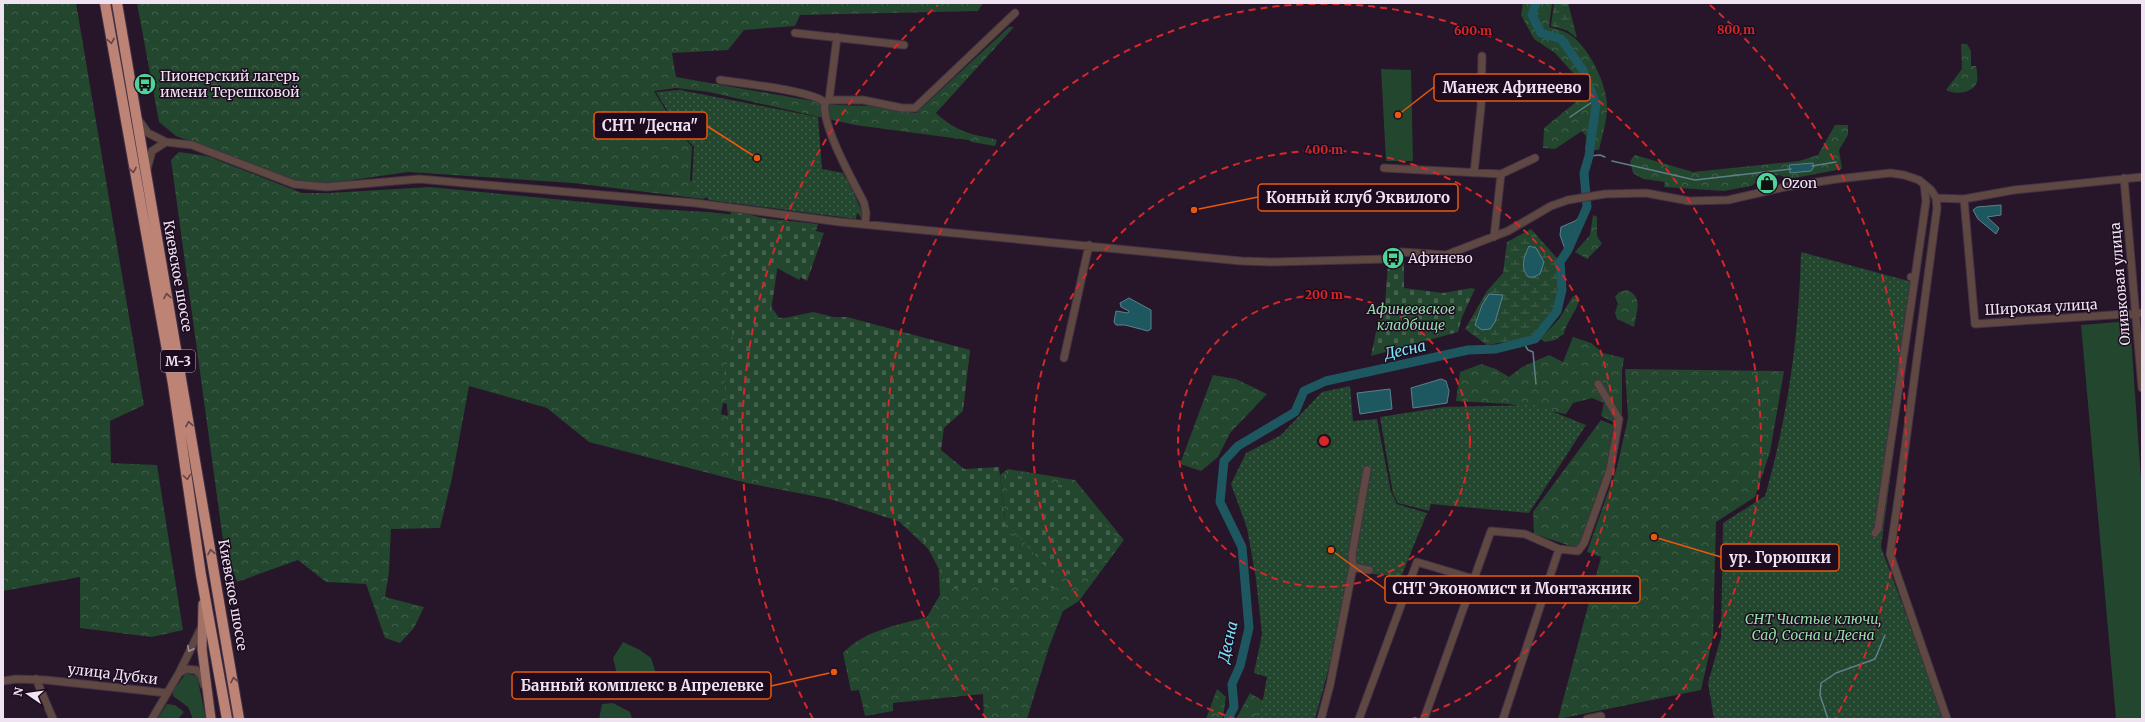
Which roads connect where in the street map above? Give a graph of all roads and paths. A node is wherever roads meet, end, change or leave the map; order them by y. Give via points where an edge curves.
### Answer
1 (105, 3) edge
2 (117, 3) edge
3 (1014, 13) dead end
4 (796, 33) dead end
5 (837, 38) junction
6 (904, 45) dead end
7 (1482, 56) dead end
8 (720, 80) dead end
9 (827, 102) junction
10 (136, 116) junction
11 (166, 142) junction
12 (1535, 158) dead end
13 (1384, 168) dead end
14 (1474, 174) junction
15 (1501, 174) junction
16 (146, 175) junction
17 (2142, 177) edge
18 (2124, 178) junction
19 (1924, 184) junction
20 (1936, 198) junction
21 (1964, 199) junction
22 (865, 224) junction
23 (1494, 237) junction
24 (1089, 245) junction
25 (2139, 314) edge
26 (1064, 358) dead end
27 (1598, 384) dead end
28 (2142, 388) edge
29 (1367, 470) dead end
30 (1874, 533) dead end
31 (1559, 549) junction
32 (1353, 567) junction
33 (1369, 570) dead end
34 (201, 575) junction
35 (1474, 579) junction
36 (202, 626) junction
37 (179, 673) junction
38 (36, 679) junction
39 (3, 681) edge
40 (206, 691) junction
41 (167, 694) junction
42 (1601, 716) dead end
43 (53, 719) edge
44 (152, 719) edge
45 (211, 719) edge
46 (227, 719) edge
47 (240, 719) edge
48 (1321, 719) edge
49 (1359, 719) edge
50 (1424, 719) edge
51 (1503, 719) edge
52 (1587, 719) edge
53 (1947, 719) edge

1 -> 34 highway, Киевское шоссе / М-3 via 173,384
2 - 10 highway, Киевское шоссе / М-3
3 - 9 street via 915,108 902,108 864,100
4 - 5 street
5 - 6 street
5 - 9 street
7 - 14 street via 1481,107
8 - 9 street via 795,92
9 - 22 street via 827,125 864,204
10 - 11 street via 148,133
10 - 16 highway, Киевское шоссе / М-3
11 - 16 street via 152,151
11 - 22 street via 192,145 300,184 326,187 419,179 696,203
12 - 15 street
13 - 14 street
14 - 15 street
15 - 23 street
47 -> 16 highway, Киевское шоссе / М-3
17 - 18 street
18 - 21 street via 2014,190
18 - 25 street, Оливковая улица
19 - 20 street
19 - 23 street via 1904,174 1890,173 1823,181 1728,200 1689,201 1646,193 1605,194 1568,200 1550,206
19 - 30 street via 1926,200 1912,277 1886,483 1878,530
20 - 21 street
20 - 53 street via 1937,208 1890,554
21 - 25 street, Широкая улица via 1975,324
22 - 24 street
23 - 24 street via 1446,255 1402,252 1393,254 1388,259 1272,262
24 - 26 street
25 - 28 street, Оливковая улица
27 - 31 street via 1619,419 1610,470 1584,543 1578,551
29 - 32 street via 1352,555
31 - 35 street via 1525,534 1491,532
31 - 51 street
32 - 33 street
32 - 48 street
34 - 36 main road
34 - 46 highway, Киевское шоссе / М-3
35 - 49 street via 1417,562
35 - 50 street
36 -> 37 street, улица Дубки
36 - 40 main road
37 - 40 street via 186,669 196,670
37 - 41 street, улица Дубки
38 - 39 street, улица Дубки
38 - 41 street, улица Дубки
38 - 43 street
40 - 45 main road
41 - 44 street
42 - 52 street

